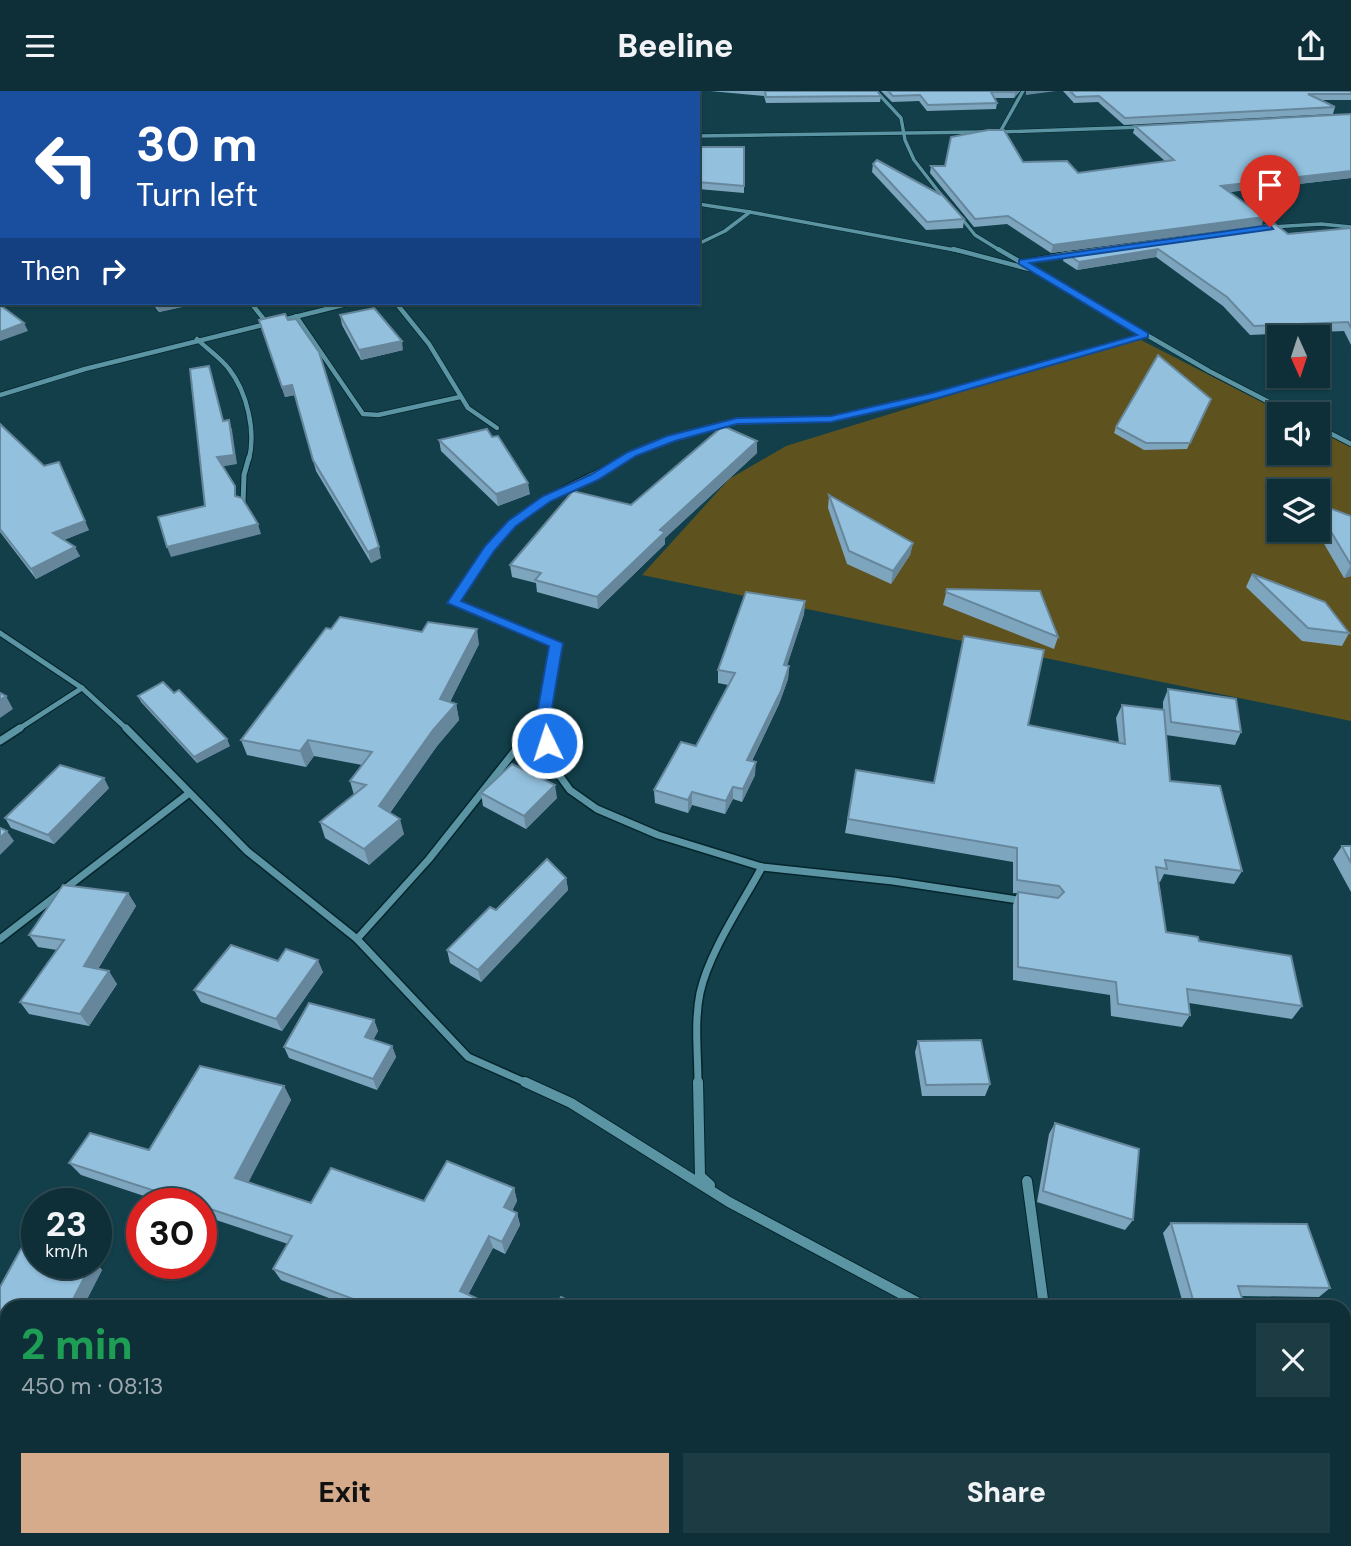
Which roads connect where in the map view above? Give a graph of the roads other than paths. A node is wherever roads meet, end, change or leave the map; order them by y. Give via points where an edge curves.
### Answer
1 (876, 91) edge
2 (1023, 91) edge
3 (1151, 127) edge
4 (999, 132) junction
5 (700, 135) edge
6 (901, 135) junction
7 (947, 201) edge
8 (700, 204) edge
9 (956, 209) edge
10 (750, 212) junction
11 (1266, 227) edge
12 (1351, 227) edge
13 (700, 243) edge
14 (1073, 253) edge
15 (1022, 262) junction
16 (1031, 269) junction
17 (253, 305) edge
18 (343, 305) edge
19 (398, 305) edge
20 (296, 316) junction
21 (266, 322) junction
22 (1145, 335) junction
23 (197, 339) junction
24 (0, 395) edge
25 (460, 397) junction
26 (1270, 402) edge
27 (497, 428) dead end
28 (1330, 433) edge
29 (1351, 444) edge
30 (243, 503) edge
31 (0, 633) edge
32 (82, 688) junction
33 (544, 714) junction
34 (0, 741) edge
35 (188, 794) junction
36 (762, 867) junction
37 (1040, 903) edge
38 (0, 939) edge
39 (357, 939) junction
40 (1027, 1181) dead end
41 (729, 1202) junction
42 (913, 1300) edge
43 (1043, 1300) edge

1 - 6 street via 901,118
2 - 4 street
3 - 4 street
4 - 6 street
5 - 6 street
6 - 7 street via 927,180
8 - 10 street
9 - 15 street via 975,235
10 - 13 street
10 - 16 street via 930,243
11 - 12 street
14 - 15 street
15 - 16 street
16 - 22 street
17 - 21 street
18 - 20 street
19 - 25 street via 429,344
20 - 21 street
20 - 25 street via 363,414 378,415
21 - 23 street
22 - 26 street
22 - 33 street via 934,396 831,419 737,421 632,454 547,498 512,524 489,549 454,603 556,643
23 - 24 street
23 - 30 street via 230,370 248,407 252,446
25 - 27 street via 474,414
28 - 29 street
31 - 32 street
32 - 34 street
32 - 35 street via 142,743
33 - 36 street via 554,768 570,790 597,809 658,835
33 - 39 street via 429,859
35 - 38 street
35 - 39 street via 247,851
36 - 37 street
36 - 41 street via 709,967 697,1020 700,1176
39 - 41 street via 468,1057 572,1103
40 - 43 street
41 - 42 street

